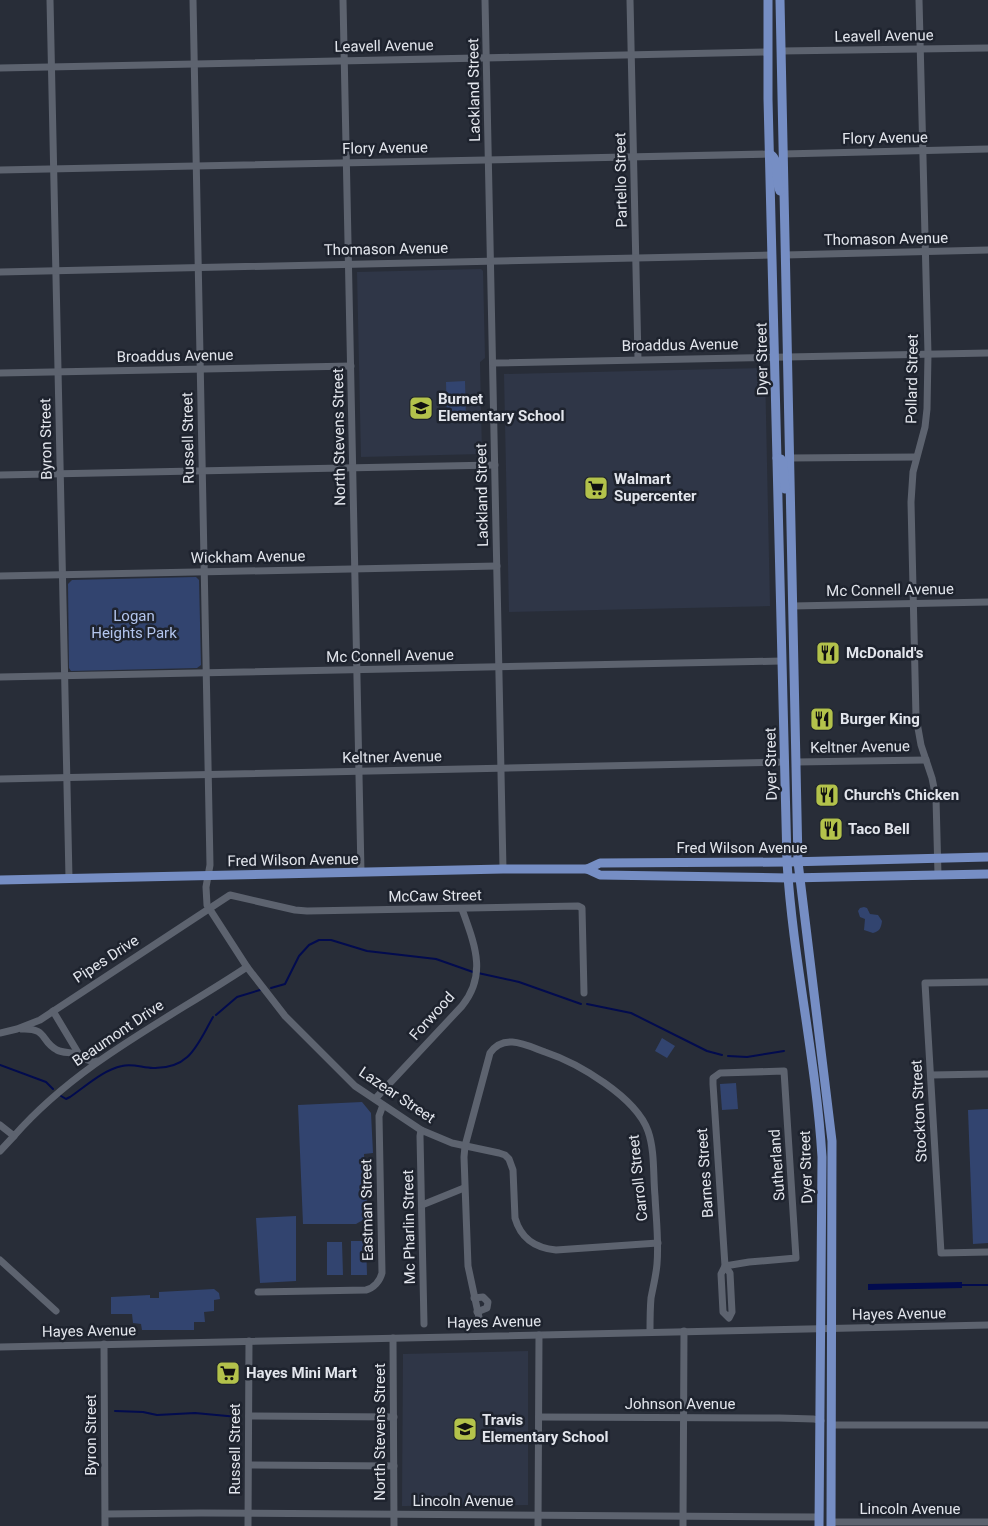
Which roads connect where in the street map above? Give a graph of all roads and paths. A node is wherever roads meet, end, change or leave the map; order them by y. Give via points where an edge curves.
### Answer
1 (50, 0) edge
2 (193, 0) edge
3 (343, 0) edge
4 (486, 0) edge
5 (630, 0) edge
6 (768, 0) edge
7 (780, 0) edge
8 (919, 0) edge
9 (988, 48) edge
10 (920, 49) junction
11 (781, 51) junction
12 (768, 52) junction
13 (632, 55) junction
14 (487, 58) junction
15 (345, 61) junction
16 (194, 64) junction
17 (52, 67) junction
18 (0, 68) edge
19 (768, 99) junction
20 (988, 149) edge
21 (923, 151) junction
22 (770, 154) junction
23 (783, 154) junction
24 (634, 157) junction
25 (489, 160) junction
26 (347, 163) junction
27 (196, 166) junction
28 (54, 169) junction
29 (0, 170) edge
30 (784, 196) junction
31 (988, 250) edge
32 (925, 252) junction
33 (785, 254) junction
34 (772, 255) junction
35 (636, 258) junction
36 (491, 261) junction
37 (349, 264) junction
38 (198, 267) junction
39 (56, 270) junction
40 (0, 272) edge
41 (988, 353) edge
42 (928, 354) junction
43 (776, 357) junction
44 (787, 357) junction
45 (638, 359) junction
46 (493, 363) junction
47 (351, 366) junction
48 (200, 369) junction
49 (58, 372) junction
50 (0, 373) edge
51 (916, 457) junction
52 (777, 458) junction
53 (790, 458) junction
54 (495, 465) junction
55 (353, 468) junction
56 (202, 470) junction
57 (60, 474) junction
58 (0, 475) edge
59 (791, 500) junction
60 (497, 566) junction
61 (356, 568) junction
62 (204, 571) junction
63 (780, 573) junction
64 (63, 575) junction
65 (0, 576) edge
66 (988, 602) edge
67 (913, 604) junction
68 (793, 606) junction
69 (781, 661) junction
70 (500, 667) junction
71 (358, 670) junction
72 (206, 673) junction
73 (65, 676) junction
74 (0, 678) edge
75 (794, 692) junction
76 (784, 735) junction
77 (926, 760) junction
78 (784, 762) junction
79 (796, 762) junction
80 (502, 768) junction
81 (360, 771) junction
82 (209, 775) junction
83 (67, 778) junction
84 (0, 779) edge
85 (988, 857) edge
86 (937, 858) junction
87 (787, 862) junction
88 (798, 862) junction
89 (587, 869) junction
90 (503, 870) junction
91 (361, 872) junction
92 (988, 874) edge
93 (938, 875) junction
94 (208, 876) junction
95 (69, 878) junction
96 (788, 878) junction
97 (799, 878) junction
98 (0, 880) edge
99 (209, 908) junction
100 (462, 909) junction
101 (247, 967) junction
102 (988, 982) edge
103 (584, 993) dead end
104 (53, 1011) junction
105 (17, 1029) junction
106 (0, 1033) edge
107 (80, 1056) junction
108 (98, 1061) junction
109 (988, 1074) edge
110 (931, 1076) junction
111 (714, 1078) joint
112 (375, 1099) junction
113 (383, 1105) junction
114 (0, 1125) edge
115 (422, 1130) junction
116 (14, 1136) junction
117 (465, 1146) junction
118 (0, 1151) edge
119 (464, 1188) junction
120 (422, 1205) junction
121 (658, 1243) junction
122 (988, 1252) edge
123 (0, 1260) edge
124 (725, 1266) junction
125 (258, 1292) dead end
126 (474, 1298) junction
127 (56, 1311) dead end
128 (477, 1312) junction
129 (480, 1322) dead end
130 (424, 1324) dead end
131 (988, 1325) edge
132 (832, 1329) junction
133 (730, 1330) junction
134 (822, 1330) junction
135 (684, 1331) junction
136 (650, 1332) junction
137 (539, 1335) junction
138 (393, 1338) junction
139 (249, 1341) junction
140 (104, 1344) junction
141 (0, 1347) edge
142 (249, 1416) junction
143 (394, 1417) junction
144 (539, 1417) junction
145 (683, 1418) junction
146 (821, 1421) junction
147 (832, 1425) junction
148 (988, 1425) edge
149 (820, 1462) junction
150 (248, 1465) junction
151 (394, 1466) junction
152 (106, 1514) junction
153 (248, 1514) junction
154 (394, 1514) junction
155 (538, 1515) junction
156 (683, 1515) junction
157 (819, 1521) edge
158 (988, 1522) edge
159 (831, 1524) edge
160 (106, 1526) edge
161 (248, 1526) edge
162 (394, 1526) edge
163 (538, 1526) edge
164 (683, 1526) edge

1 - 17 street, Byron Street
2 - 16 street, Russell Street
3 - 15 street, North Stevens Street
4 - 14 street, Lackland Street
5 - 13 street, Partello Street
6 - 12 main road, Dyer Street
7 - 11 main road, Dyer Street
8 - 10 street, Pollard Street
9 - 10 street, Leavell Avenue
10 - 11 street, Leavell Avenue
10 - 21 street, Pollard Street
11 - 23 main road, Dyer Street
12 - 13 street, Leavell Avenue
12 - 19 main road, Dyer Street
13 - 14 street, Leavell Avenue
13 - 24 street, Partello Street
14 - 15 street, Leavell Avenue
14 - 25 street, Lackland Street
15 - 16 street, Leavell Avenue
15 - 26 street, North Stevens Street
16 - 17 street, Leavell Avenue
16 - 27 street, Russell Street
17 - 18 street, Leavell Avenue
17 - 28 street, Byron Street
19 - 22 main road, Dyer Street
19 - 23 main road via 774,110 775,146
20 - 21 street, Flory Avenue
21 - 23 street, Flory Avenue
21 - 32 street, Pollard Street
22 - 24 street, Flory Avenue
22 - 30 main road via 776,161 778,189
22 - 34 main road, Dyer Street
23 - 30 main road, Dyer Street
24 - 25 street, Flory Avenue
24 - 35 street, Partello Street
25 - 26 street, Flory Avenue
25 - 36 street, Lackland Street
26 - 27 street, Flory Avenue
26 - 37 street, North Stevens Street
27 - 28 street, Flory Avenue
27 - 38 street, Russell Street
28 - 29 street, Flory Avenue
28 - 39 street, Byron Street
30 - 33 main road, Dyer Street
31 - 32 street, Thomason Avenue
32 - 33 street, Thomason Avenue
32 - 42 street, Pollard Street
33 - 44 main road, Dyer Street
34 - 35 street, Thomason Avenue
34 - 43 main road, Dyer Street
35 - 36 street, Thomason Avenue
35 - 45 street, Partello Street
36 - 37 street, Thomason Avenue
36 - 46 street, Lackland Street
37 - 38 street, Thomason Avenue
37 - 47 street, North Stevens Street
38 - 39 street, Thomason Avenue
38 - 48 street, Russell Street
39 - 40 street, Thomason Avenue
39 - 49 street, Byron Street
41 - 42 street, Broaddus Avenue
42 - 44 street, Broaddus Avenue
42 - 51 street, Pollard Street via 925,427
43 - 44 street, Broaddus Avenue
43 - 45 street, Broaddus Avenue
43 - 52 main road, Dyer Street
44 - 53 main road, Dyer Street
45 - 46 street, Broaddus Avenue
46 - 54 street, Lackland Street
47 - 48 street, Broaddus Avenue
47 - 55 street, North Stevens Street
48 - 49 street, Broaddus Avenue
48 - 56 street, Russell Street
49 - 50 street, Broaddus Avenue
49 - 57 street, Byron Street
51 - 53 street
51 - 67 street, Pollard Street via 911,486
52 - 59 main road via 783,463 785,490
52 - 63 main road, Dyer Street
53 - 59 main road, Dyer Street
54 - 55 street
54 - 60 street, Lackland Street
55 - 56 street
55 - 61 street, North Stevens Street
56 - 57 street
56 - 62 street, Russell Street
57 - 58 street
57 - 64 street, Byron Street
59 - 68 main road, Dyer Street
60 - 61 street, Wickham Avenue
60 - 70 street, Lackland Street
61 - 62 street, Wickham Avenue
61 - 71 street, North Stevens Street
62 - 64 street, Wickham Avenue
62 - 72 street, Russell Street
63 - 68 main road via 784,578 786,599
63 - 69 main road, Dyer Street
64 - 65 street, Wickham Avenue
64 - 73 street, Byron Street
66 - 67 street, Mc Connell Avenue
67 - 68 street, Mc Connell Avenue
67 - 77 street, Pollard Street via 916,717
68 - 75 main road, Dyer Street
69 - 70 street, Mc Connell Avenue
69 - 75 main road via 788,664
69 - 76 main road, Dyer Street
70 - 71 street, Mc Connell Avenue
70 - 80 street, Lackland Street
71 - 72 street, Mc Connell Avenue
71 - 81 street, North Stevens Street
72 - 73 street, Mc Connell Avenue
72 - 82 street, Russell Street
73 - 74 street, Mc Connell Avenue
73 - 83 street, Byron Street
75 - 79 main road, Dyer Street
76 - 78 main road, Dyer Street
76 - 79 main road via 789,759
77 - 79 street, Keltner Avenue
77 - 86 street, Pollard Street via 936,798
78 - 80 street, Keltner Avenue
78 - 87 main road, Dyer Street
79 - 88 main road, Dyer Street
80 - 81 street, Keltner Avenue
80 - 90 street, Lackland Street
81 - 82 street, Keltner Avenue
81 - 91 street, North Stevens Street
82 - 83 street, Keltner Avenue
82 - 94 street, Russell Street
83 - 84 street, Keltner Avenue
83 - 95 street, Byron Street
85 - 86 main road, Fred Wilson Avenue
86 - 88 main road, Fred Wilson Avenue
86 - 93 street, Pollard Street
87 - 88 main road, Fred Wilson Avenue
87 - 89 main road, Fred Wilson Avenue via 600,863
87 - 96 main road, Dyer Street
88 - 97 main road, Dyer Street
89 - 90 main road, Fred Wilson Avenue
89 - 96 main road, Fred Wilson Avenue via 600,875
90 - 91 main road, Fred Wilson Avenue
91 - 94 main road, Fred Wilson Avenue
92 - 93 main road, Fred Wilson Avenue
93 - 97 main road, Fred Wilson Avenue
94 - 95 main road, Fred Wilson Avenue
94 - 99 street, Russell Street
95 - 98 main road, Fred Wilson Avenue
96 - 97 main road, Fred Wilson Avenue
96 - 134 main road, Dyer Street via 821,1142
97 - 132 main road, Dyer Street via 832,1141
99 - 100 street, McCaw Street via 230,895 300,911
99 - 101 street, Lazear Street
99 - 104 street, Pipes Drive
100 - 103 street, McCaw Street via 580,906
100 - 112 street, Forwood via 478,960 470,994
101 - 108 street, Beaumont Drive
101 - 112 street, Lazear Street via 288,1021 355,1086
102 - 110 street, Stockton Street via 925,984
104 - 105 street, Pipes Drive
104 - 107 street
105 - 106 street, Pipes Drive
105 - 107 street, Pipes Drive via 32,1029 41,1033 57,1050
107 - 108 street, Pipes Drive via 89,1062
108 - 116 street, Beaumont Drive via 55,1094
109 - 110 street
110 - 122 street, Stockton Street via 941,1253
111 - 124 street, Barnes Street
111 - 124 street, Sutherland via 720,1074 784,1071 796,1258
112 - 113 street, Lazear Street
113 - 115 street, Lazear Street
113 - 125 street, Eastman Street via 379,1116 382,1273 378,1282 366,1290
114 - 116 street
115 - 117 street, Lazear Street
115 - 120 street, Mc Pharlin Street
116 - 118 street, Beaumont Drive
117 - 119 street
117 - 121 street, Lazear Street via 499,1153 509,1159 513,1170 515,1218 522,1234 531,1243 556,1250
117 - 121 street, Carroll Street via 488,1059 494,1048 514,1042 567,1060 625,1098 648,1130
119 - 120 street
119 - 126 street via 468,1266
120 - 130 street, Mc Pharlin Street
121 - 136 street, Carroll Street
123 - 127 street
124 - 133 street, Barnes Street via 730,1273
126 - 128 street
126 - 128 street via 483,1297 488,1302 487,1308
128 - 129 street
131 - 132 street, Hayes Avenue
132 - 134 street, Hayes Avenue
132 - 147 main road, Dyer Street
133 - 134 street, Hayes Avenue
133 - 135 street, Hayes Avenue
134 - 146 main road, Dyer Street
135 - 136 street, Hayes Avenue
135 - 145 street
136 - 137 street, Hayes Avenue
137 - 138 street, Hayes Avenue
137 - 144 street
138 - 139 street, Hayes Avenue
138 - 143 street, North Stevens Street
139 - 140 street, Hayes Avenue
139 - 142 street, Russell Street
140 - 141 street, Hayes Avenue
140 - 152 street, Byron Street
142 - 143 street
142 - 150 street, Russell Street
143 - 151 street, North Stevens Street
144 - 145 street, Johnson Avenue
144 - 155 street
145 - 146 street, Johnson Avenue
145 - 156 street
146 - 149 main road, Dyer Street
147 - 148 street
147 - 159 main road, Dyer Street
149 - 157 main road, Dyer Street
149 - 159 main road via 826,1518
150 - 151 street
150 - 153 street, Russell Street
151 - 154 street, North Stevens Street
152 - 153 street, Lincoln Avenue
152 - 160 street, Byron Street
153 - 154 street, Lincoln Avenue
153 - 161 street, Russell Street
154 - 155 street, Lincoln Avenue
154 - 162 street, North Stevens Street
155 - 156 street, Lincoln Avenue
155 - 163 street
156 - 157 street, Lincoln Avenue
156 - 164 street
158 - 159 street, Lincoln Avenue

